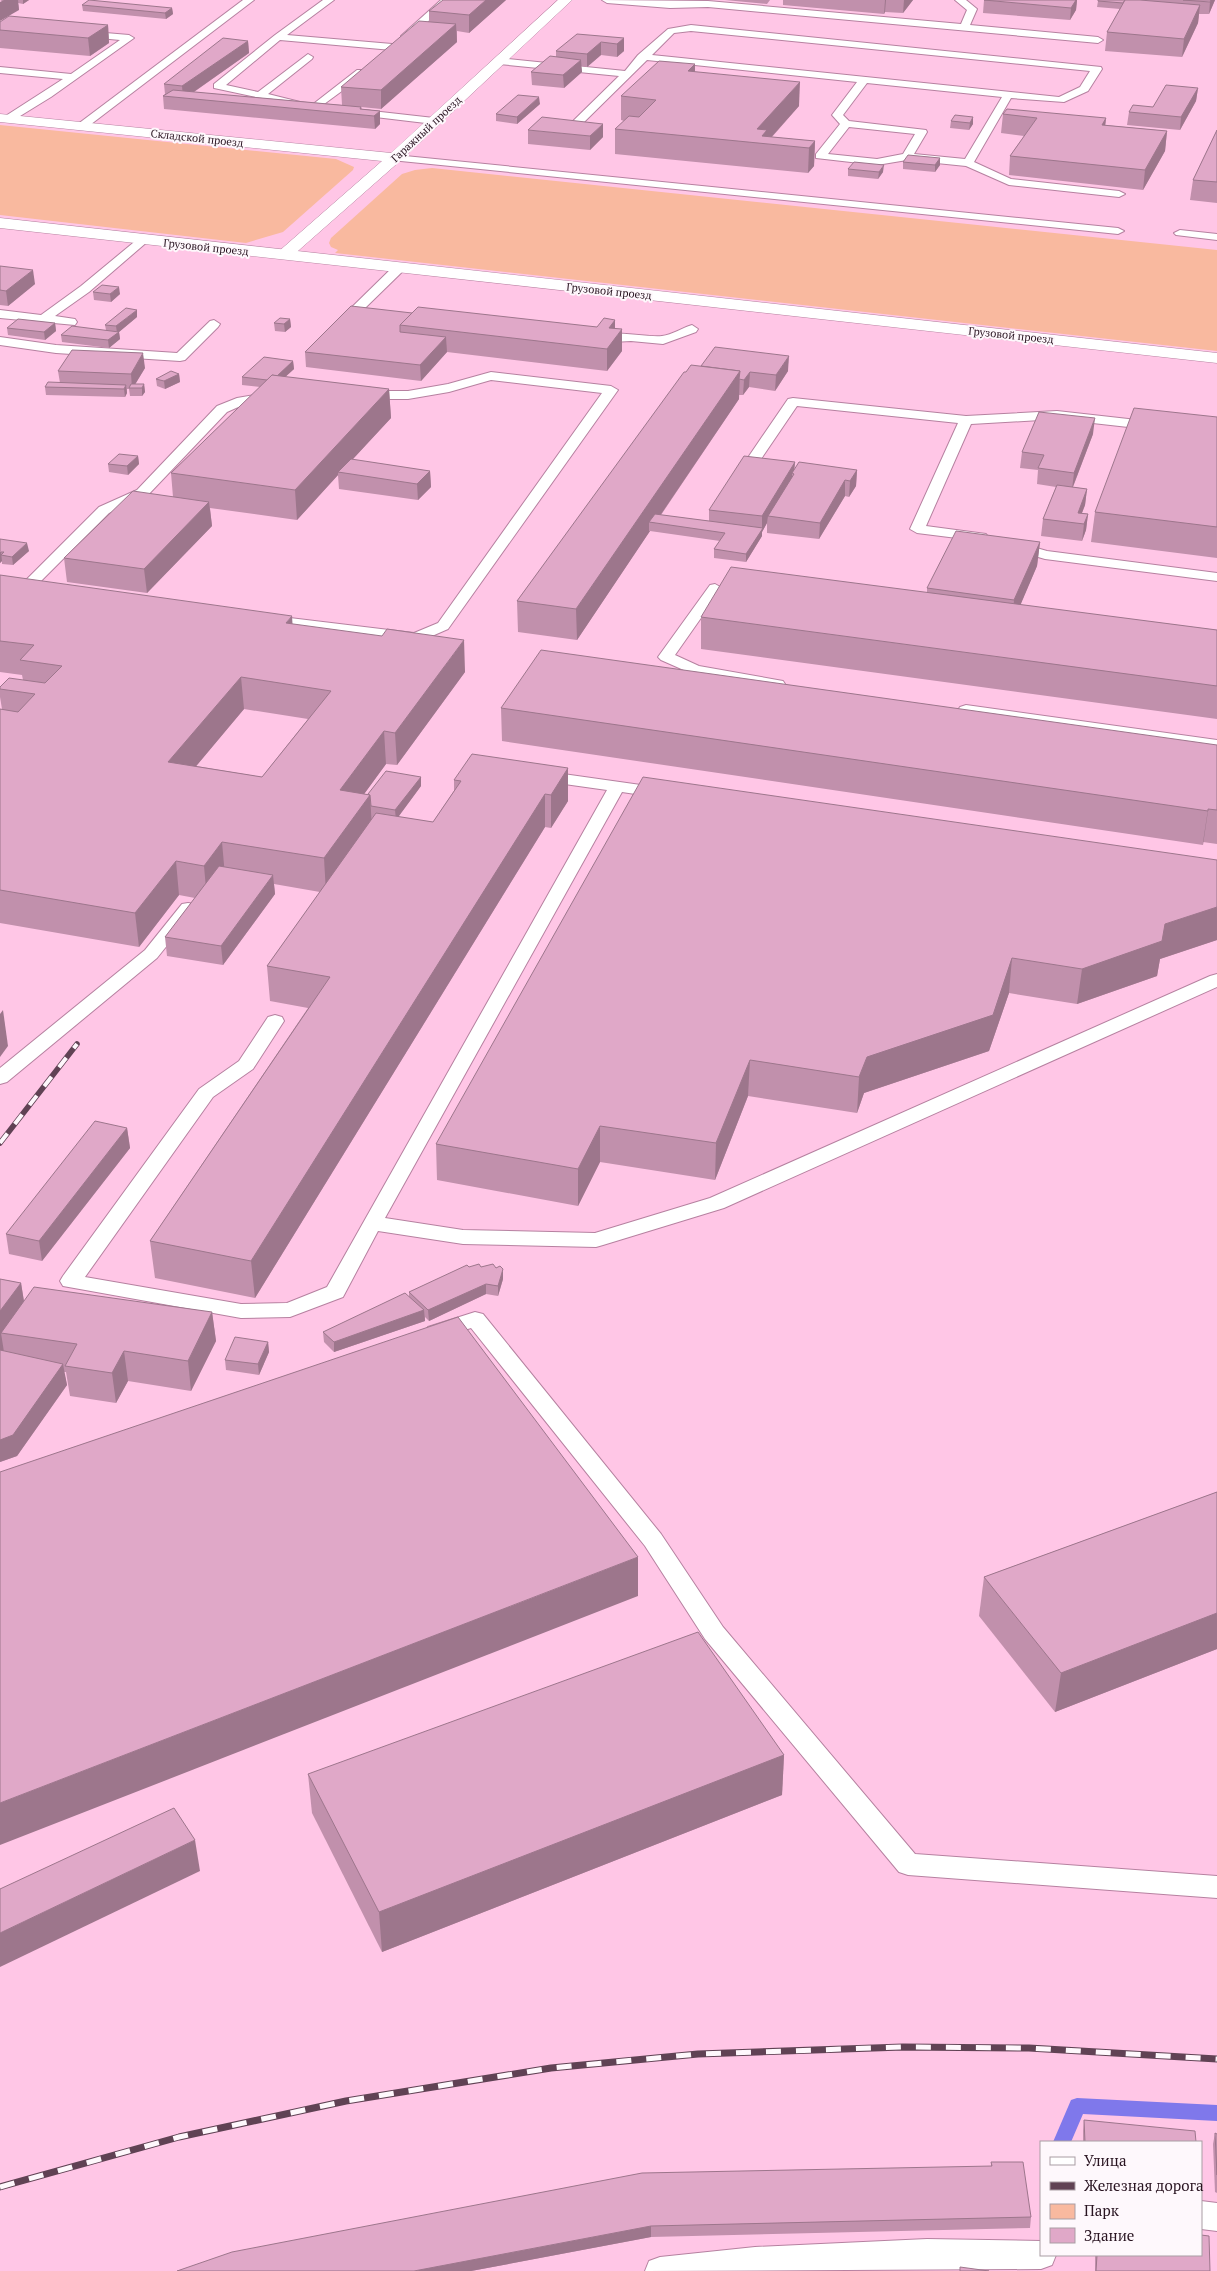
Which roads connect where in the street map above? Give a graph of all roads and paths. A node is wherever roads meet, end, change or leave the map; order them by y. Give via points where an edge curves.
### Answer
1 (249, 0) edge
2 (329, 0) edge
3 (566, 0) edge
4 (607, 0) edge
5 (960, 0) edge
6 (429, 1) edge
7 (446, 1) edge
8 (964, 28) junction
9 (72, 33) edge
10 (278, 37) junction
11 (1098, 40) dead end
12 (392, 47) junction
13 (642, 57) junction
14 (308, 58) dead end
15 (499, 61) junction
16 (0, 70) edge
17 (627, 74) junction
18 (73, 76) junction
19 (864, 80) junction
20 (260, 95) junction
21 (1008, 95) junction
22 (316, 107) junction
23 (4, 118) edge
24 (434, 121) junction
25 (846, 124) junction
26 (82, 126) junction
27 (574, 126) edge
28 (907, 157) junction
29 (395, 158) junction
30 (968, 163) junction
31 (1119, 194) edge
32 (0, 223) edge
33 (1118, 231) dead end
34 (1180, 233) dead end
35 (1217, 236) edge
36 (143, 240) junction
37 (284, 255) junction
38 (400, 268) junction
39 (0, 314) edge
40 (382, 316) edge
41 (43, 319) junction
42 (71, 322) dead end
43 (214, 324) dead end
44 (692, 329) dead end
45 (585, 339) edge
46 (0, 341) edge
47 (1217, 358) edge
48 (292, 396) edge
49 (350, 396) edge
50 (966, 420) junction
51 (1170, 427) edge
52 (754, 459) edge
53 (1217, 577) edge
54 (715, 588) dead end
55 (8, 589) edge
56 (24, 591) junction
57 (43, 593) edge
58 (246, 618) edge
59 (792, 686) edge
60 (950, 708) edge
61 (1217, 744) edge
62 (530, 774) edge
63 (617, 787) junction
64 (676, 795) edge
65 (188, 908) edge
66 (1217, 980) edge
67 (275, 1022) dead end
68 (0, 1078) edge
69 (372, 1223) junction
70 (420, 1337) edge
71 (1217, 1887) edge
72 (1202, 2215) edge
73 (1217, 2217) edge
74 (1040, 2255) edge
75 (1047, 2256) edge
76 (926, 2262) edge
77 (733, 2266) edge
78 (660, 2271) edge
79 (1047, 2271) edge

1 - 26 lane
2 - 10 lane
3 - 15 street, Гаражный проезд
4 - 8 lane via 670,5 708,4
5 - 8 lane via 972,9
6 - 7 lane
7 - 12 lane
8 - 11 lane
9 - 18 lane via 130,38
10 - 12 lane
10 - 20 lane via 218,86
12 - 22 lane
13 - 17 lane
13 - 19 lane
13 - 21 lane via 671,31 691,28 1097,68 1084,89 1060,100
14 - 20 lane
15 - 17 lane
15 - 24 street, Гаражный проезд
16 - 18 lane
17 - 27 lane
18 - 23 lane
19 - 21 lane
19 - 25 lane via 837,116
20 - 22 lane
21 - 30 lane
22 - 24 lane
23 - 26 street, Складской проезд
24 - 29 street, Гаражный проезд
25 - 28 lane via 922,132
25 - 28 lane via 820,156 877,162
26 - 29 street, Складской проезд
28 - 30 lane
29 - 33 lane
29 - 37 street, Гаражный проезд
30 - 31 lane via 1009,182
32 - 36 street, Грузовой проезд
34 - 35 lane
36 - 37 street, Грузовой проезд
36 - 41 lane
37 - 38 street, Грузовой проезд
38 - 40 lane via 353,313
38 - 47 street, Грузовой проезд
39 - 41 lane
41 - 42 lane
43 - 46 lane via 180,357 56,350
44 - 45 lane via 664,340 631,337
48 - 56 lane via 242,401 222,409 142,493 104,510
49 - 58 lane via 408,395 491,376 611,390 443,626 415,645
50 - 51 lane via 1057,414
50 - 52 lane via 793,402
50 - 53 lane via 917,529 990,538 1045,555
54 - 59 lane via 666,657 695,670
55 - 56 lane
56 - 57 lane
60 - 61 lane
62 - 63 lane
63 - 64 lane
63 - 69 lane
65 - 68 lane via 151,954
66 - 69 lane via 717,1203 596,1240 463,1237
67 - 69 lane via 246,1064 206,1093 71,1281 241,1311 290,1310 335,1292
70 - 71 lane via 475,1319 653,1540 714,1633 908,1864
72 - 73 lane
74 - 76 lane
75 - 79 lane
76 - 77 lane
77 - 78 lane

